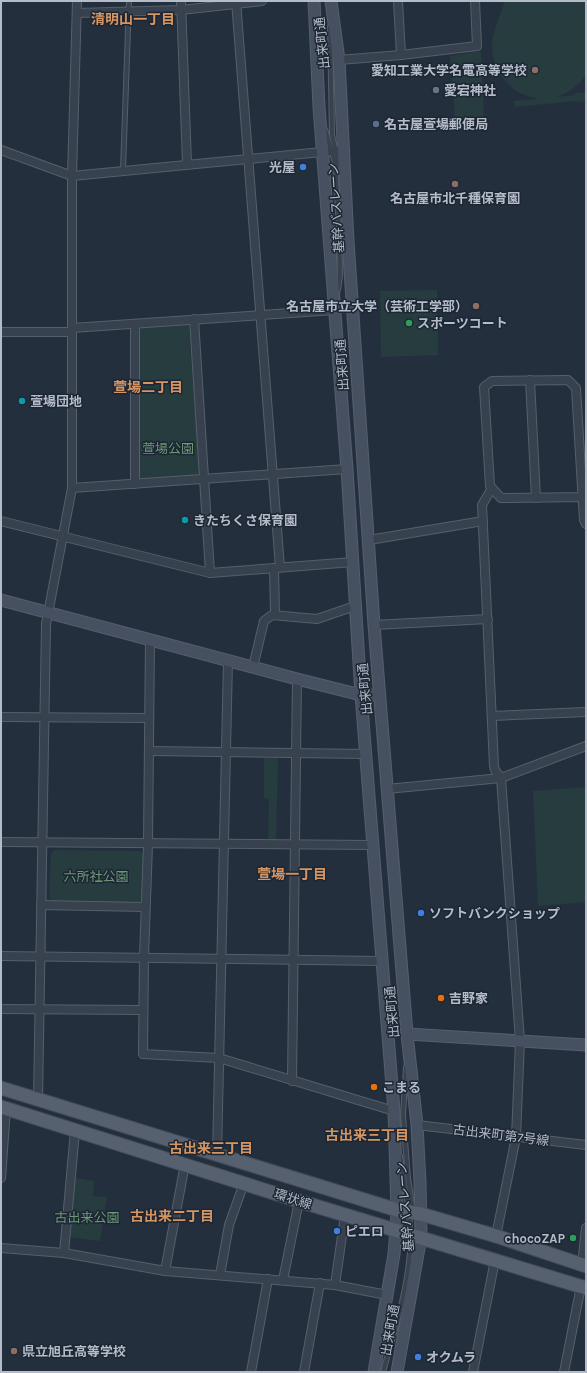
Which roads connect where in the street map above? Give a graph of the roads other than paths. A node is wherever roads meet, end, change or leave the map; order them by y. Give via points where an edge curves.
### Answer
1 (78, 1) edge
2 (129, 1) edge
3 (181, 1) edge
4 (262, 1) edge
5 (314, 1) edge
6 (330, 1) edge
7 (398, 1) edge
8 (475, 1) edge
9 (236, 2) edge
10 (181, 10) junction
11 (128, 12) junction
12 (77, 13) junction
13 (401, 55) junction
14 (339, 60) junction
15 (1, 150) edge
16 (333, 150) junction
17 (249, 159) junction
18 (187, 164) junction
19 (123, 170) junction
20 (72, 176) junction
21 (335, 310) junction
22 (260, 314) junction
23 (194, 319) junction
24 (135, 324) junction
25 (72, 330) junction
26 (1, 332) edge
27 (530, 380) junction
28 (347, 469) junction
29 (272, 475) junction
30 (204, 479) junction
31 (135, 484) junction
32 (72, 488) junction
33 (492, 488) junction
34 (583, 497) junction
35 (536, 498) junction
36 (1, 521) edge
37 (483, 521) junction
38 (586, 524) edge
39 (63, 536) junction
40 (368, 540) junction
41 (353, 562) junction
42 (277, 567) junction
43 (210, 573) junction
44 (1, 600) edge
45 (355, 606) junction
46 (47, 612) junction
47 (275, 614) junction
48 (488, 619) junction
49 (374, 625) junction
50 (150, 639) junction
51 (228, 660) junction
52 (253, 667) junction
53 (297, 679) junction
54 (361, 695) junction
55 (379, 695) junction
56 (586, 712) edge
57 (492, 716) junction
58 (1, 717) edge
59 (44, 717) junction
60 (149, 718) junction
61 (586, 746) edge
62 (148, 751) junction
63 (226, 752) junction
64 (297, 753) junction
65 (366, 754) junction
66 (501, 778) junction
67 (387, 789) junction
68 (1, 842) edge
69 (42, 844) junction
70 (148, 844) junction
71 (224, 844) junction
72 (295, 845) junction
73 (372, 845) junction
74 (41, 905) junction
75 (145, 907) junction
76 (1, 956) edge
77 (40, 956) junction
78 (144, 957) junction
79 (221, 959) junction
80 (294, 960) junction
81 (382, 961) junction
82 (1, 1008) edge
83 (39, 1009) junction
84 (143, 1010) junction
85 (407, 1034) junction
86 (520, 1041) junction
87 (586, 1045) edge
88 (218, 1058) junction
89 (292, 1081) junction
90 (1, 1088) edge
91 (38, 1100) junction
92 (4, 1108) edge
93 (394, 1111) junction
94 (417, 1124) junction
95 (75, 1131) junction
96 (516, 1137) junction
97 (586, 1145) edge
98 (217, 1155) junction
99 (184, 1164) junction
100 (1, 1178) edge
101 (244, 1184) junction
102 (299, 1201) junction
103 (410, 1212) junction
104 (346, 1215) junction
105 (586, 1228) edge
106 (396, 1230) junction
107 (416, 1236) junction
108 (496, 1236) junction
109 (1, 1248) edge
110 (64, 1253) junction
111 (495, 1260) junction
112 (584, 1266) edge
113 (165, 1270) junction
114 (220, 1275) junction
115 (268, 1279) junction
116 (283, 1280) junction
117 (320, 1283) junction
118 (335, 1284) junction
119 (584, 1287) edge
120 (386, 1294) junction
121 (251, 1372) edge
122 (304, 1372) edge
123 (374, 1372) edge
124 (383, 1372) edge
125 (397, 1372) edge
126 (473, 1372) edge
127 (564, 1372) edge

1 - 12 street
2 - 11 lane
3 - 10 street
4 - 9 street
5 - 16 main road, 出来町通 via 319,107
6 - 14 main road, 出来町通
6 - 16 lane, 基幹バスレーン
7 - 13 street
8 - 13 street via 477,46
9 - 10 street
9 - 17 street
10 - 11 street
10 - 18 street
11 - 12 street
11 - 19 lane
12 - 20 street
13 - 14 street
14 - 16 main road, 出来町通
15 - 20 street
16 - 17 street
16 - 21 main road, 出来町通
16 - 40 main road, 出来町通 via 345,190
17 - 18 street
17 - 22 street
18 - 19 street
19 - 20 street
20 - 25 street
21 - 22 street
21 - 28 main road, 出来町通
22 - 23 street
22 - 29 street
23 - 24 street
23 - 30 street
24 - 25 street
24 - 31 street
25 - 26 street
25 - 32 street
27 - 33 street via 492,381 484,388
27 - 34 street via 568,380 576,388
27 - 35 street
28 - 29 street
28 - 41 main road, 出来町通
29 - 30 street
29 - 42 street
30 - 31 street
30 - 43 street
31 - 32 street
32 - 39 street
33 - 35 street via 501,498
33 - 37 street via 482,505
34 - 35 street
34 - 38 street
36 - 39 street
37 - 40 street
37 - 48 street
39 - 43 street
39 - 46 street
40 - 49 main road, 出来町通
41 - 42 street
41 - 45 main road, 出来町通
42 - 43 street
42 - 47 street
44 - 46 main road
45 - 47 street via 316,619
45 - 54 main road, 出来町通
46 - 50 main road
46 - 59 street
47 - 52 street via 264,621
48 - 49 street
48 - 57 street
49 - 55 main road, 出来町通
50 - 51 main road
50 - 60 street
51 - 52 main road
51 - 63 street
52 - 53 main road
53 - 54 main road
53 - 64 street
54 - 55 main road
54 - 65 main road, 出来町通
55 - 67 main road, 出来町通
56 - 57 street
57 - 66 street via 494,766
58 - 59 street
59 - 60 street
59 - 69 street
60 - 62 street
61 - 66 street
62 - 63 street
62 - 70 street
63 - 64 street
63 - 71 street
64 - 65 street
64 - 72 street
65 - 73 main road, 出来町通
66 - 67 street
66 - 86 street
67 - 85 main road, 出来町通
68 - 69 street
69 - 70 street
69 - 74 street
70 - 71 street
70 - 75 street
71 - 72 street
71 - 79 street
72 - 73 street
72 - 80 street
73 - 81 main road, 出来町通
74 - 75 street
74 - 77 street
75 - 78 street
76 - 77 street
77 - 78 street
77 - 83 street
78 - 79 street
78 - 84 street
79 - 80 street
79 - 88 street
80 - 81 street
80 - 89 street
81 - 93 main road, 出来町通
82 - 83 street
83 - 84 street
83 - 91 street
84 - 88 street via 143,1054
85 - 86 main road
85 - 94 main road, 出来町通
85 - 103 lane, 基幹バスレーン via 404,1115
86 - 87 main road
86 - 96 street
88 - 89 street
88 - 98 street
89 - 93 street
90 - 91 main road, 環状線
91 - 98 main road, 環状線
92 - 95 main road, 環状線
92 - 100 street
93 - 103 main road, 出来町通
94 - 96 street, 古出来町第7号線
94 - 103 main road, 出来町通
95 - 99 main road, 環状線
95 - 110 street
96 - 97 street, 古出来町第7号線
96 - 108 street
98 - 103 main road, 環状線
99 - 101 main road, 環状線
99 - 113 street
101 - 102 main road, 環状線
101 - 114 street via 229,1225
102 - 104 main road, 環状線
102 - 116 street
103 - 106 main road, 出来町通
103 - 107 main road, 出来町通
103 - 108 main road, 環状線
104 - 106 main road, 環状線
104 - 118 street
105 - 112 street
106 - 107 main road, 環状線
106 - 120 main road, 出来町通
107 - 111 main road, 環状線
107 - 124 lane, 基幹バスレーン
107 - 125 main road, 出来町通
108 - 112 main road, 環状線
109 - 110 street
110 - 113 street
111 - 119 main road, 環状線
111 - 126 street
113 - 114 street
114 - 115 street
115 - 116 street
115 - 121 street
116 - 117 street
117 - 118 street
117 - 122 street
118 - 120 street
119 - 127 street
120 - 123 main road, 出来町通

